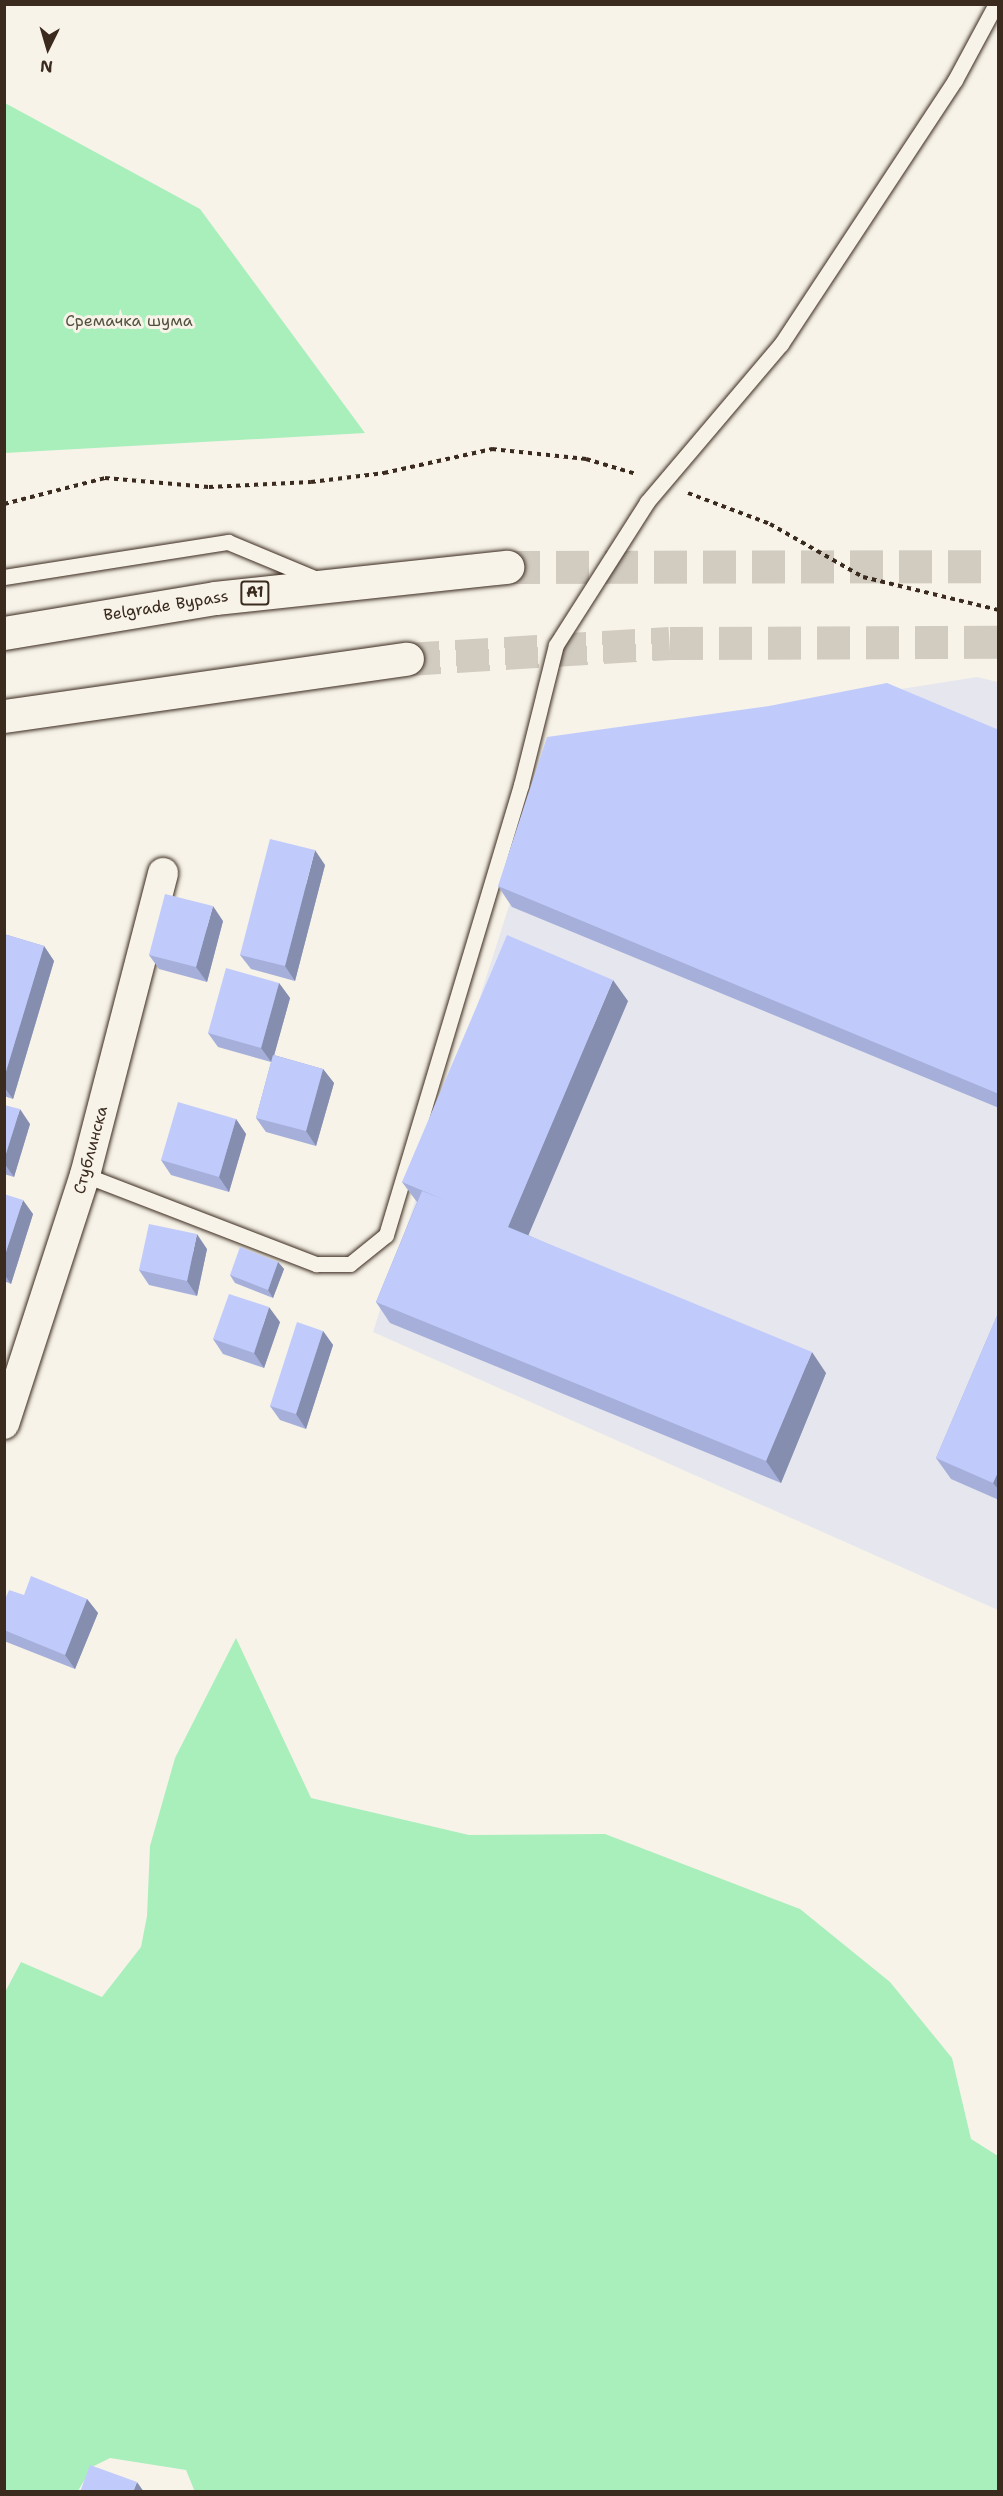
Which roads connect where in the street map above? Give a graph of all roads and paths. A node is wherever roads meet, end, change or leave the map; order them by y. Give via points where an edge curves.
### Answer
1 (996, 4) edge
2 (663, 484) junction
3 (4, 504) edge
4 (507, 567) tunnel mouth
5 (4, 577) edge
6 (330, 585) junction
7 (999, 610) edge
8 (4, 633) edge
9 (407, 658) tunnel mouth
10 (4, 716) edge
11 (163, 873) dead end
12 (85, 1176) junction
13 (4, 1424) edge

1 - 2 lane via 956,80 781,344
2 - 3 path via 586,459 492,449 384,473 311,482 209,487 105,478
2 - 7 path via 770,524 863,577
2 - 12 lane via 556,645 521,785 386,1236 350,1264 316,1264
4 - 6 highway, Belgrade Bypass / A1
5 - 6 lane via 228,542
6 - 8 highway, Belgrade Bypass / A1 via 214,598
9 - 10 highway
11 - 12 street, Стублинска
12 - 13 street, Стублинска

